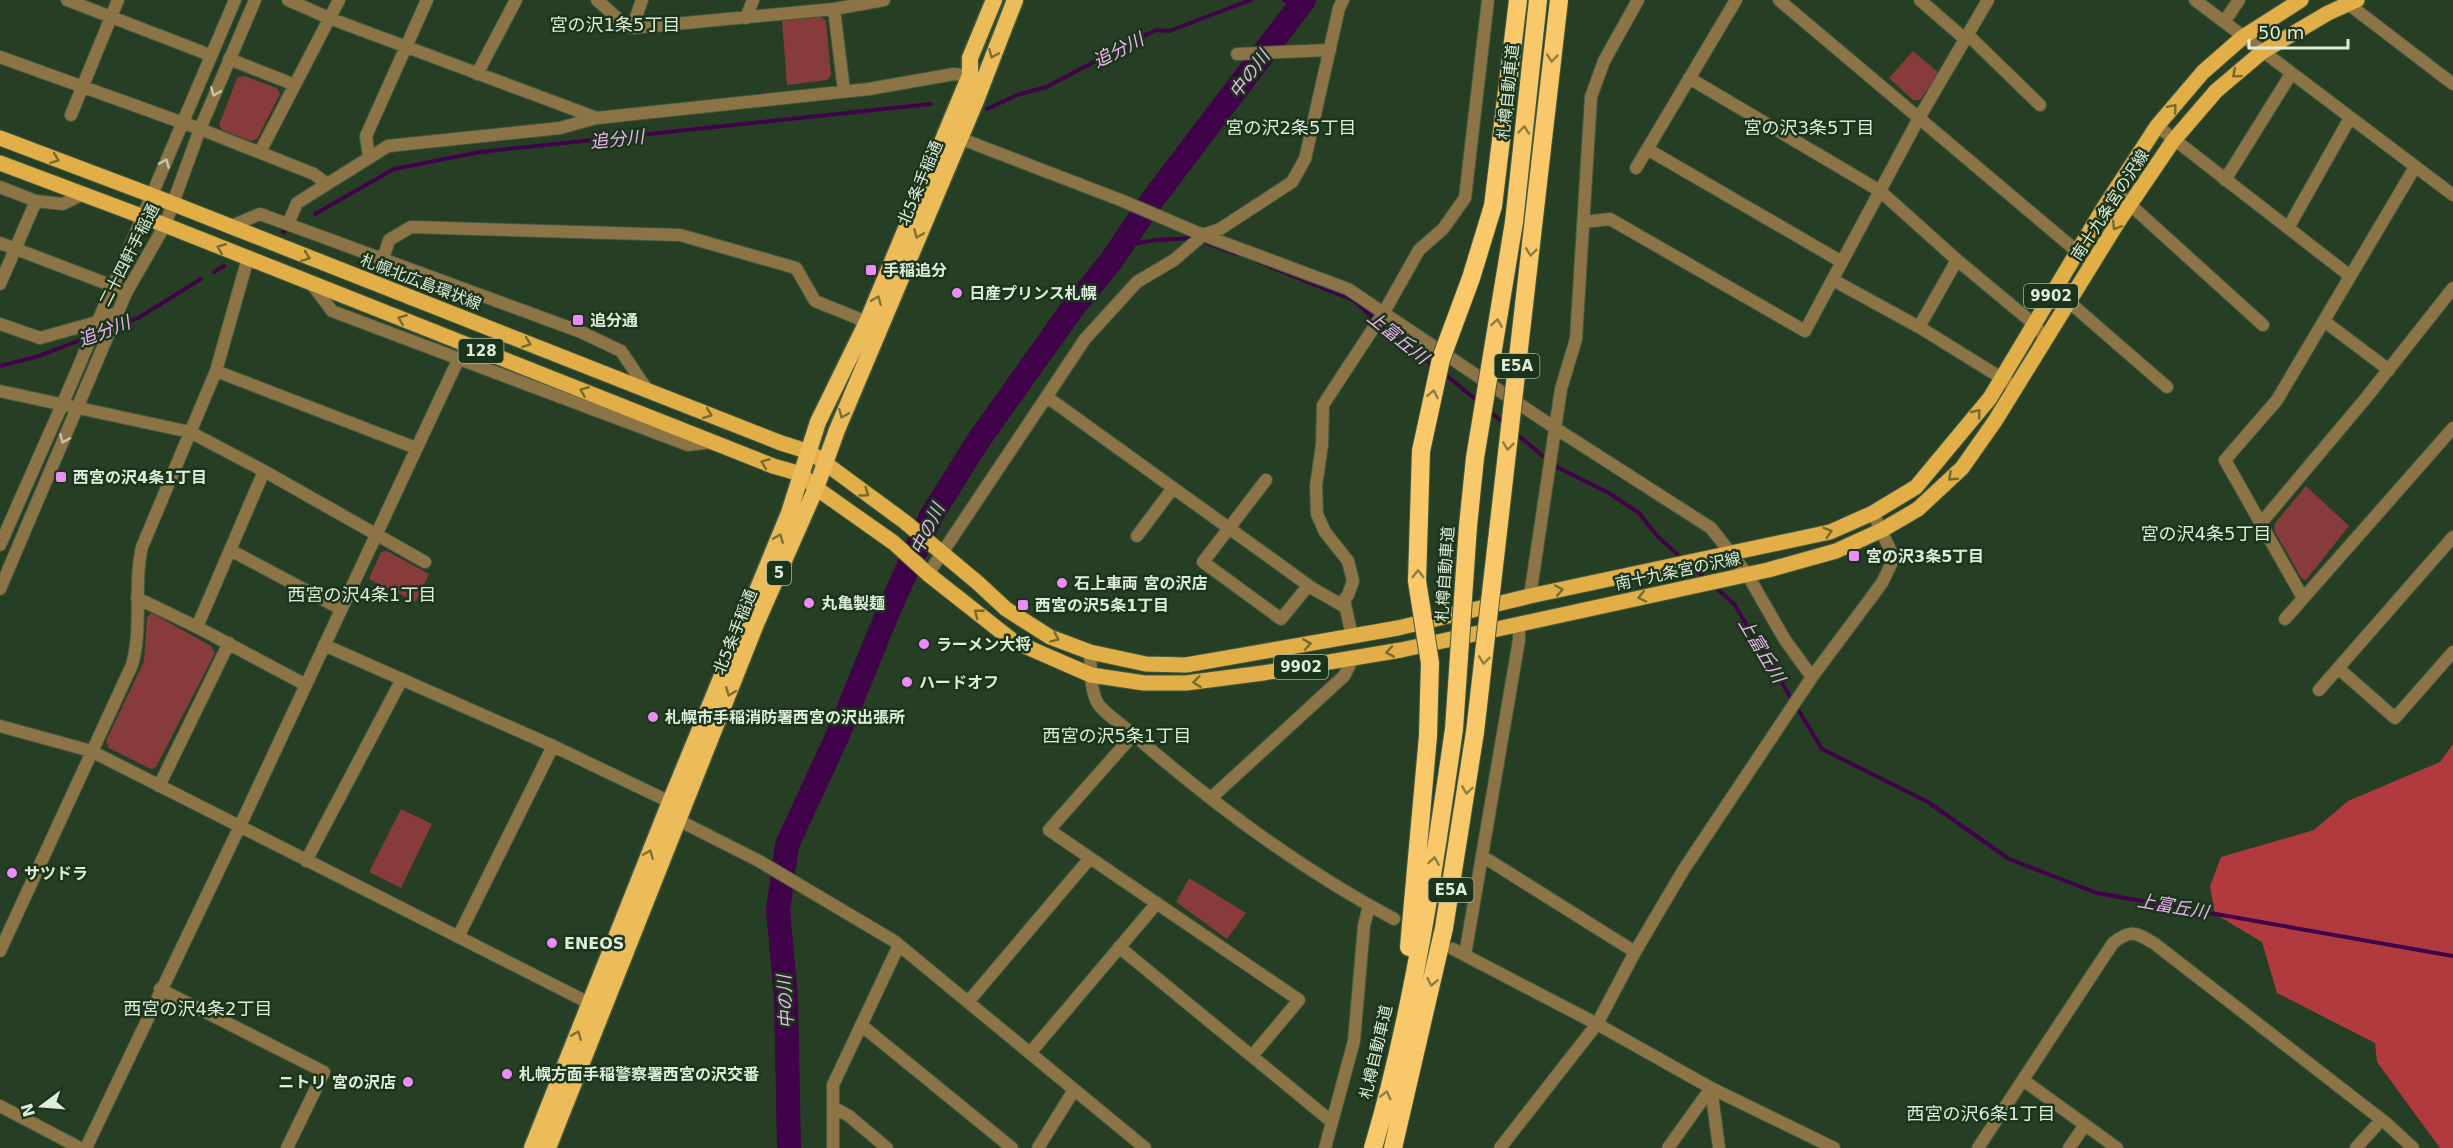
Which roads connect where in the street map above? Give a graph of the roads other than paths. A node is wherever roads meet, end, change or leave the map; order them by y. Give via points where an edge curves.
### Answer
1 (67, 0) edge
2 (118, 0) edge
3 (235, 0) edge
4 (255, 0) edge
5 (288, 0) edge
6 (339, 0) edge
7 (427, 0) edge
8 (516, 0) edge
9 (597, 0) edge
10 (642, 0) edge
11 (753, 0) edge
12 (884, 0) edge
13 (994, 0) edge
14 (1016, 0) edge
15 (1343, 0) edge
16 (1488, 0) edge
17 (1518, 0) edge
18 (1538, 0) edge
19 (1559, 0) edge
20 (1638, 0) edge
21 (1736, 0) edge
22 (1779, 0) edge
23 (1920, 0) edge
24 (1988, 0) edge
25 (2195, 0) edge
26 (2239, 0) edge
27 (2301, 0) edge
28 (2349, 2) edge
29 (834, 9) junction
30 (112, 16) junction
31 (329, 18) junction
32 (746, 18) junction
33 (2224, 22) junction
34 (632, 27) junction
35 (2243, 37) junction
36 (1967, 38) junction
37 (406, 47) junction
38 (1330, 50) junction
39 (2262, 52) junction
40 (1237, 54) dead end
41 (210, 55) junction
42 (0, 57) edge
43 (229, 59) junction
44 (477, 74) junction
45 (2291, 74) junction
46 (977, 78) junction
47 (1689, 78) junction
48 (2453, 84) edge
49 (295, 85) junction
50 (82, 88) junction
51 (844, 91) junction
52 (2040, 105) dead end
53 (71, 115) dead end
54 (597, 118) junction
55 (1919, 118) junction
56 (2350, 118) junction
57 (182, 122) junction
58 (2157, 126) junction
59 (200, 129) junction
60 (0, 138) edge
61 (959, 138) junction
62 (2173, 141) junction
63 (1647, 149) junction
64 (260, 152) junction
65 (369, 158) junction
66 (0, 163) edge
67 (2415, 167) junction
68 (1636, 168) dead end
69 (2225, 180) junction
70 (327, 184) junction
71 (0, 187) edge
72 (1880, 191) junction
73 (2115, 191) junction
74 (83, 194) junction
75 (151, 195) junction
76 (2453, 195) edge
77 (36, 201) junction
78 (174, 205) junction
79 (2130, 205) junction
80 (143, 217) junction
81 (1584, 222) junction
82 (288, 224) junction
83 (165, 225) junction
84 (230, 226) junction
85 (2288, 228) junction
86 (1203, 235) junction
87 (0, 243) edge
88 (15, 248) junction
89 (2078, 251) junction
90 (248, 258) junction
91 (383, 259) junction
92 (1957, 260) junction
93 (1842, 262) junction
94 (2092, 264) junction
95 (2350, 276) junction
96 (1833, 280) junction
97 (311, 283) junction
98 (0, 284) edge
99 (113, 286) junction
100 (2453, 288) edge
101 (126, 293) junction
102 (2069, 302) junction
103 (1384, 312) junction
104 (117, 315) junction
105 (2324, 321) junction
106 (867, 322) junction
107 (0, 324) edge
108 (2034, 324) junction
109 (96, 325) junction
110 (2263, 325) dead end
111 (1919, 327) junction
112 (2046, 339) junction
113 (458, 360) junction
114 (2389, 370) junction
115 (216, 371) junction
116 (2002, 378) junction
117 (2016, 387) junction
118 (2166, 387) dead end
119 (0, 391) edge
120 (648, 391) junction
121 (1047, 397) junction
122 (62, 405) junction
123 (77, 408) junction
124 (1555, 428) junction
125 (2453, 428) edge
126 (190, 432) junction
127 (713, 442) junction
128 (416, 448) junction
129 (810, 452) junction
130 (826, 464) junction
131 (264, 471) junction
132 (801, 474) junction
133 (1266, 480) dead end
134 (816, 488) junction
135 (1173, 488) junction
136 (1873, 513) junction
137 (2261, 523) junction
138 (1230, 529) junction
139 (1882, 530) junction
140 (375, 534) junction
141 (1137, 536) dead end
142 (2453, 537) edge
143 (0, 545) edge
144 (230, 550) junction
145 (942, 553) junction
146 (1726, 555) junction
147 (425, 562) dead end
148 (927, 573) junction
149 (1744, 575) junction
150 (1308, 586) junction
151 (0, 590) edge
152 (1530, 596) junction
153 (136, 598) junction
154 (2303, 598) junction
155 (1345, 607) junction
156 (341, 609) junction
157 (2284, 619) dead end
158 (1519, 624) junction
159 (198, 627) junction
160 (1352, 636) junction
161 (229, 644) junction
162 (324, 645) junction
163 (1090, 652) junction
164 (2453, 652) edge
165 (1353, 658) junction
166 (2338, 668) junction
167 (1091, 675) junction
168 (1812, 677) junction
169 (402, 679) junction
170 (306, 685) junction
171 (2319, 690) dead end
172 (0, 726) edge
173 (1133, 735) junction
174 (553, 746) junction
175 (91, 751) junction
176 (159, 786) junction
177 (1211, 798) junction
178 (670, 802) junction
179 (680, 821) junction
180 (239, 828) junction
181 (1482, 855) junction
182 (1090, 858) junction
183 (306, 861) junction
184 (1157, 903) junction
185 (1368, 905) junction
186 (1395, 918) dead end
187 (458, 937) junction
188 (899, 945) junction
189 (1119, 947) junction
190 (1453, 949) dead end
191 (0, 951) edge
192 (1635, 952) junction
193 (1465, 955) junction
194 (160, 990) junction
195 (968, 1002) junction
196 (597, 1007) junction
197 (1597, 1024) junction
198 (861, 1025) junction
199 (1399, 1042) junction
200 (1030, 1053) junction
201 (1252, 1056) junction
202 (2023, 1080) junction
203 (1711, 1088) junction
204 (1074, 1090) junction
205 (0, 1106) edge
206 (833, 1107) junction
207 (2381, 1120) junction
208 (1332, 1122) junction
209 (2085, 1125) junction
210 (80, 1148) edge
211 (87, 1148) edge
212 (287, 1148) edge
213 (532, 1148) edge
214 (548, 1148) edge
215 (833, 1148) edge
216 (887, 1148) edge
217 (1012, 1148) edge
218 (1038, 1148) edge
219 (1145, 1148) edge
220 (1325, 1148) edge
221 (1373, 1148) edge
222 (1393, 1148) edge
223 (1500, 1148) edge
224 (1668, 1148) edge
225 (1719, 1148) edge
226 (1834, 1148) edge
227 (1977, 1148) edge
228 (2069, 1148) edge
229 (2117, 1148) edge
230 (2356, 1148) edge
231 (2413, 1148) edge

1 - 30 street
2 - 30 street
3 - 41 street, 二十四軒手稲通
4 - 43 street, 二十四軒手稲通
5 - 31 street
6 - 31 street
7 - 37 street
8 - 44 street
9 - 34 street
10 - 34 street
11 - 32 street
12 - 29 street
13 - 46 highway, 北5条手稲通 / 5 via 970,58
14 -> 46 highway, 北5条手稲通 / 5 via 988,66
15 - 38 street
16 - 103 street via 1465,198 1443,229 1419,250
199 -> 17 highway, bridge via 1428,736 1430,663 1417,581 1421,451 1441,359 1493,206
199 -> 18 highway, 札樽自動車道 / E5A, bridge via 1424,925 1454,729 1473,481 1514,222
19 -> 222 highway, E5A, bridge via 1475,732 1444,928
20 - 81 street via 1604,61 1591,97
21 - 47 street
22 - 55 street
23 - 36 street
24 - 36 street
25 - 33 street
26 - 33 street
27 - 35 main road, 南十九条宮の沢線 / 9902
28 - 39 main road, 南十九条宮の沢線 / 9902
28 - 48 street
29 - 32 street
29 - 51 street
30 - 41 street
30 - 50 street
31 - 37 street
31 - 49 street
32 - 34 street
33 - 35 street
35 - 39 street
58 -> 35 main road, 南十九条宮の沢線 / 9902 via 2203,72
36 - 52 street
36 - 55 street
37 - 44 street
37 - 65 street via 366,136
38 - 40 street
38 - 86 street via 1305,159 1292,182 1220,229
39 - 45 street
39 -> 62 main road, 南十九条宮の沢線 / 9902 via 2216,91
41 - 57 street, 二十四軒手稲通
42 - 50 street
43 - 49 street
43 -> 59 street, 二十四軒手稲通
44 - 54 street
45 - 56 street
45 - 69 street
46 - 51 street via 954,74
46 - 61 highway, 北5条手稲通 / 5
106 -> 46 highway, 北5条手稲通 / 5
47 - 63 street
47 - 72 street
49 - 64 street
50 - 53 street
50 - 57 street
51 - 54 street
54 - 65 street via 560,128 388,146
55 - 72 street
55 - 89 street
56 - 67 street
56 - 85 street
57 - 59 street
75 -> 57 street, 二十四軒手稲通
58 - 62 street
58 - 73 main road, 南十九条宮の沢線 / 9902
59 - 64 street
59 - 78 street, 二十四軒手稲通
60 -> 75 main road, 札幌北広島環状線 / 128
61 - 86 street
61 -> 130 highway, 北5条手稲通 / 5
62 - 69 street
62 - 79 main road, 南十九条宮の沢線 / 9902
63 - 68 street
63 - 93 street
64 - 70 street via 314,174
65 - 70 street
66 - 74 main road, 128
67 - 76 street
67 - 95 street
69 - 85 street
70 - 82 street via 297,203
71 - 77 street
72 - 92 street
72 - 93 street
73 - 79 street
73 - 89 main road, 南十九条宮の沢線 / 9902
74 - 77 street via 63,204
74 - 80 main road, 128
75 - 78 main road, 札幌北広島環状線 / 128
75 - 80 street, 二十四軒手稲通
77 - 88 street
78 - 83 street, 二十四軒手稲通
78 - 84 main road, 札幌北広島環状線 / 128
79 -> 94 main road, 南十九条宮の沢線 / 9902
79 - 110 street
80 - 83 main road, 128
80 - 99 street, 二十四軒手稲通
81 - 96 street via 1610,219 1805,331
81 - 124 street via 1576,339 1560,389
82 - 84 street via 260,214
82 - 91 street
90 -> 83 main road, 128
83 - 101 street, 二十四軒手稲通
84 -> 120 main road, 札幌北広島環状線 / 128
85 - 95 street
86 - 103 street via 1348,289
86 - 121 street via 1174,260 1137,282 1085,339
87 - 88 street
88 - 98 street
88 - 99 street
89 - 94 street
89 - 108 main road, 南十九条宮の沢線 / 9902
90 - 97 main road, 128
90 - 115 street
91 - 106 street via 389,240 411,227 680,235 796,268 815,301
91 - 120 street via 581,332 621,351
92 - 108 street
92 - 111 street
93 - 96 street
94 - 102 main road, 南十九条宮の沢線 / 9902
95 - 105 street
96 - 111 street
97 - 113 street via 332,311
127 -> 97 main road, 128
99 - 101 street
99 - 109 street, 二十四軒手稲通
100 - 114 street
101 - 104 street, 二十四軒手稲通
102 - 112 main road, 南十九条宮の沢線 / 9902
102 - 118 street
103 - 124 street
103 - 155 street via 1323,405 1317,514 1324,532 1348,561 1353,581 1344,600
104 - 109 street
104 - 123 street, 二十四軒手稲通
105 - 114 street
105 - 137 street via 2277,400 2225,460
106 - 129 highway, 北5条手稲通 / 5 via 818,422
107 - 109 street via 40,338
108 - 112 street
108 - 116 main road, 南十九条宮の沢線 / 9902
109 - 122 street, 二十四軒手稲通
111 - 116 street
112 - 117 main road, 南十九条宮の沢線 / 9902
113 - 127 street via 688,445
113 - 128 street
114 - 137 street
115 - 126 street
115 - 128 street
116 - 117 street
136 -> 116 main road, 南十九条宮の沢線 / 9902 via 1916,487
117 -> 139 main road, 南十九条宮の沢線 / 9902 via 1962,468 1918,508
119 - 122 street
120 -> 129 main road, 札幌北広島環状線 / 128
121 - 135 street
121 - 145 street
122 - 123 street
122 - 143 street, 二十四軒手稲通
123 - 126 street
123 -> 151 street, 二十四軒手稲通
124 - 146 street via 1711,528
124 - 152 street
125 - 154 street
126 - 131 street
126 - 153 street via 142,547
132 -> 127 main road, 128
128 - 140 street
129 - 130 main road, 札幌北広島環状線 / 128
129 - 132 highway, 北5条手稲通 / 5
130 - 134 highway, 北5条手稲通 / 5
130 -> 145 main road, 南十九条宮の沢線 / 9902
131 - 140 street
131 - 144 street
132 - 134 main road, 128
178 -> 132 highway, 北5条手稲通 / 5 via 785,523
133 - 138 street
134 - 148 main road, 南十九条宮の沢線 / 9902 via 894,543
134 -> 179 highway, 北5条手稲通 / 5 via 756,624
135 - 138 street
135 - 141 street
136 - 139 street
146 -> 136 main road, 南十九条宮の沢線 / 9902 via 1830,532
137 - 154 street
138 - 150 street
138 - 150 street via 1203,562 1281,619
139 - 149 main road, 南十九条宮の沢線 / 9902 via 1836,551
139 - 168 street via 1894,558 1882,583
140 - 147 street
140 - 156 street
142 - 166 street
144 - 156 street
144 - 159 street
145 - 148 street
145 -> 163 main road, 南十九条宮の沢線 / 9902 via 1006,609 1050,637
146 - 149 street
152 -> 146 main road, 南十九条宮の沢線 / 9902
167 -> 148 main road, 南十九条宮の沢線 / 9902 via 1013,641
149 -> 158 main road, 南十九条宮の沢線 / 9902
149 - 168 street
150 - 155 street
152 - 160 main road, 南十九条宮の沢線 / 9902
153 - 159 street
153 - 175 street via 135,656
154 - 157 street
155 - 160 street
156 - 162 street
158 -> 165 main road, 南十九条宮の沢線 / 9902
158 - 181 street
159 - 161 street
163 -> 160 main road, 南十九条宮の沢線 / 9902 via 1146,664 1186,665
161 - 170 street
161 - 176 street
162 - 169 street
162 - 170 street
163 - 167 street
164 - 166 street via 2395,718
165 -> 167 main road, 南十九条宮の沢線 / 9902 via 1186,683 1144,683
165 - 177 street via 1344,676
166 - 171 street
167 - 173 street via 1097,703
168 - 192 street via 1684,869
169 - 174 street
169 - 183 street
170 - 180 street
172 - 175 street
173 - 177 street
173 - 182 street via 1049,830
174 - 178 street
174 - 187 street
175 - 176 street
175 - 191 street
176 - 180 street
177 - 185 street via 1246,826
196 -> 178 highway, 北5条手稲通 / 5
179 - 188 street via 759,861
179 - 196 highway, 北5条手稲通 / 5
180 - 183 street
180 - 194 street
181 - 192 street
181 - 193 street
182 - 184 street
182 - 195 street
183 - 187 street
184 - 189 street
184 - 201 street via 1299,1000
185 - 186 street
185 - 208 street via 1354,1041
187 - 196 street
188 - 195 street
188 - 198 street
189 - 200 street
189 - 201 street
190 - 193 street
192 - 197 street
193 - 197 street
194 - 211 street
194 - 212 street via 324,1072
195 - 200 street
213 -> 196 highway, 北5条手稲通 / 5
196 - 214 highway, 北5条手稲通 / 5
197 - 203 street
197 - 223 street
198 - 206 street via 833,1084
198 - 217 street
221 -> 199 highway, 札樽自動車道 / E5A
200 - 204 street
201 - 208 street
202 - 207 street via 2113,943 2123,935 2136,933
202 - 209 street
202 - 227 street
203 - 224 street
203 - 225 street
203 - 226 street
204 - 218 street
204 - 219 street
205 - 210 street
206 - 215 street
206 - 216 street
207 - 230 street
207 - 231 street
208 - 220 street
209 - 228 street
209 - 229 street

